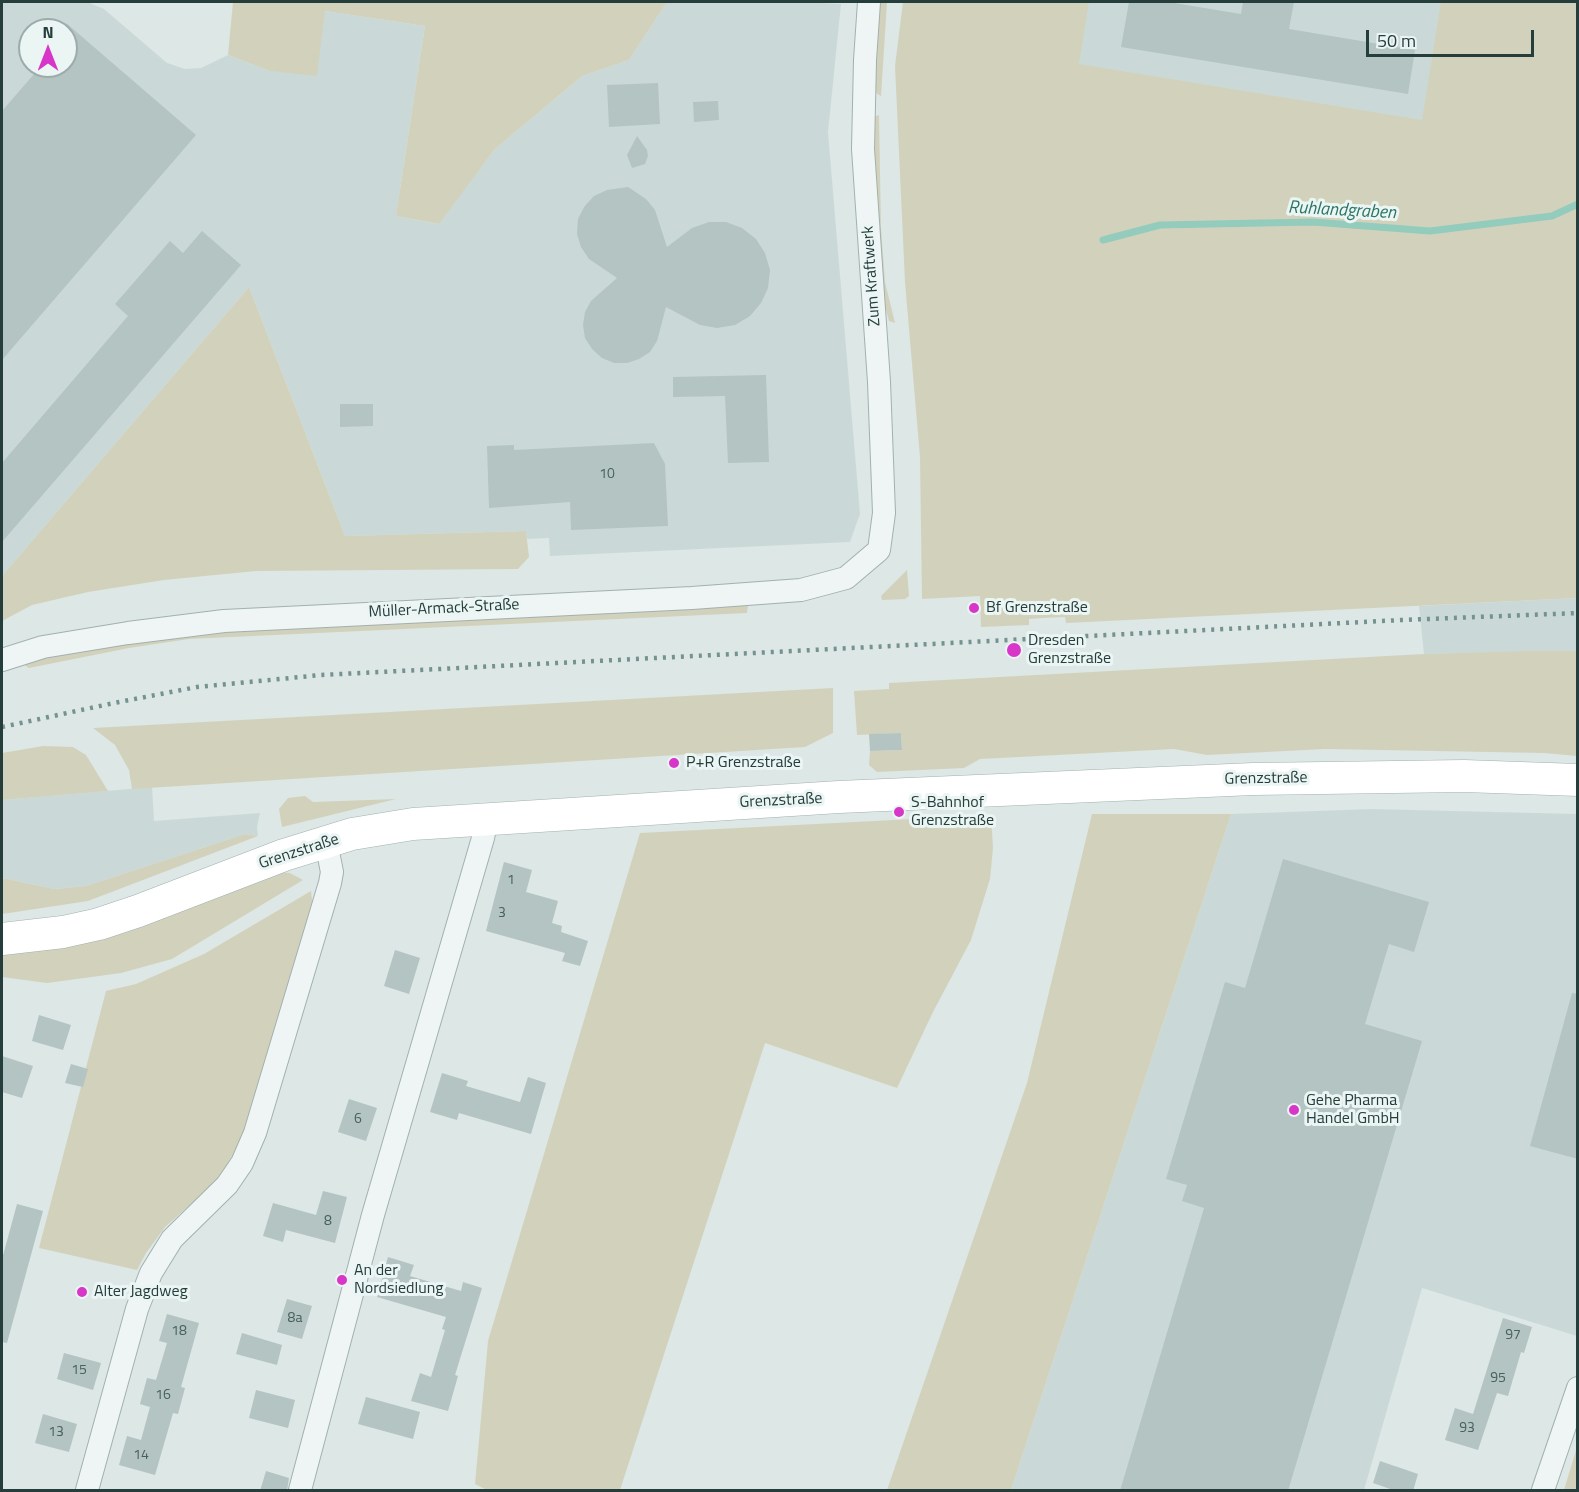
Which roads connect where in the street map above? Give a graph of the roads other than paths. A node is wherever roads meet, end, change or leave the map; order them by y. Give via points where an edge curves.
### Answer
1 (869, 2) edge
2 (879, 550) joint
3 (2, 660) edge
4 (1578, 780) edge
5 (487, 818) junction
6 (326, 842) junction
7 (2, 939) edge
8 (1578, 1388) edge
9 (87, 1491) edge
10 (300, 1491) edge
11 (1543, 1491) edge

1 - 2 street, Zum Kraftwerk via 863,149 879,382 884,513
2 - 3 street, Müller-Armack-Straße via 846,578 801,590 224,621 42,647
4 - 5 main road, Grenzstraße via 1464,776 1252,779 839,797
5 - 6 main road, Grenzstraße via 404,825
5 - 10 street via 373,1215
6 - 7 main road, Grenzstraße via 99,924 63,933
6 - 9 street via 332,872 330,883 255,1133 227,1185 172,1239 151,1273 137,1309
8 - 11 street

